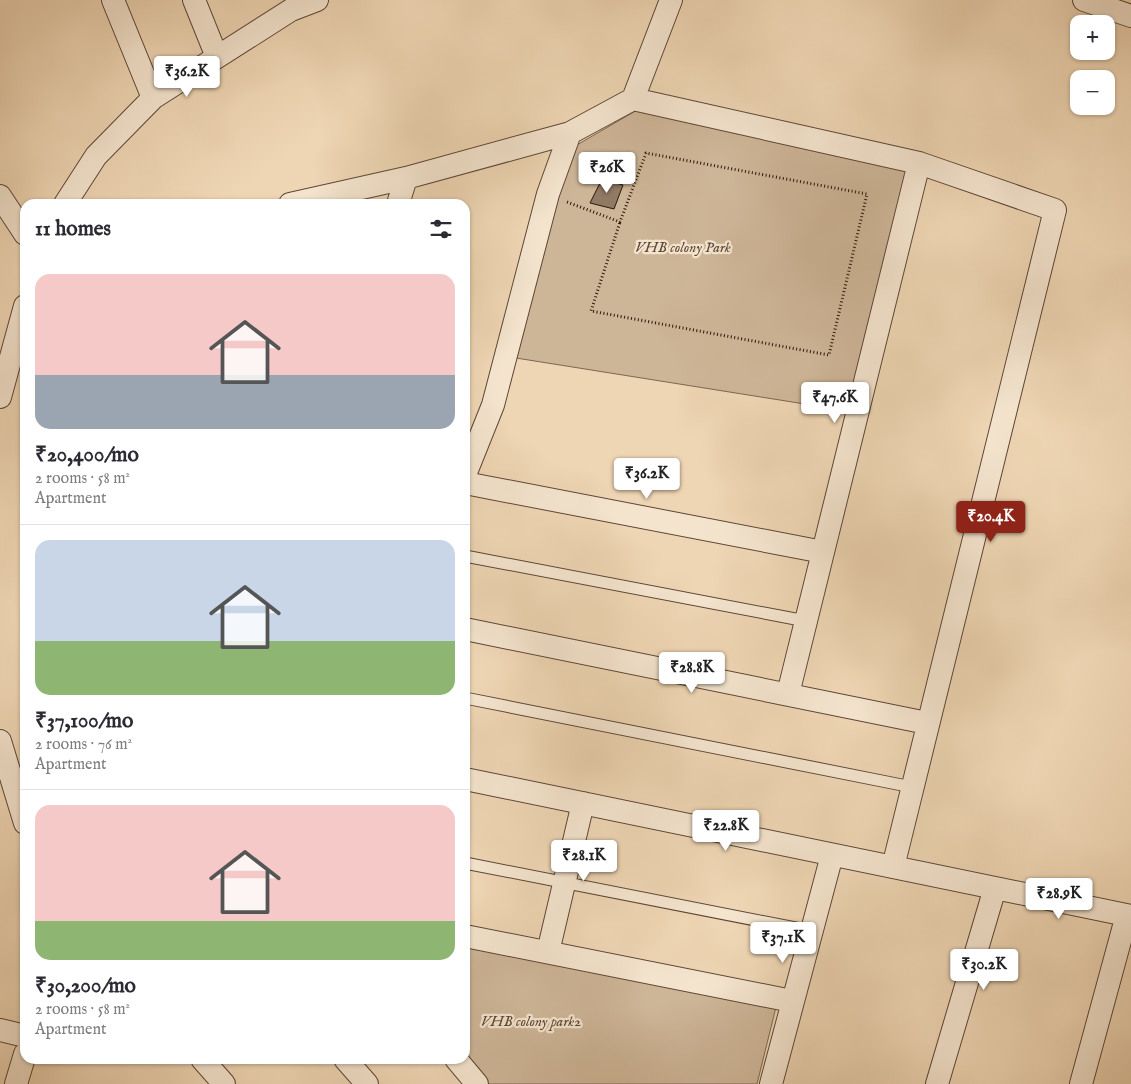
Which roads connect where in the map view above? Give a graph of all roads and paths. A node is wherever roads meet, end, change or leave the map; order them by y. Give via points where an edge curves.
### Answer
1 (113, 0) edge
2 (194, 0) edge
3 (671, 0) edge
4 (1084, 0) edge
5 (311, 1) edge
6 (1131, 16) edge
7 (217, 57) junction
8 (153, 98) junction
9 (633, 99) junction
10 (570, 133) junction
11 (919, 163) junction
12 (406, 178) junction
13 (548, 194) junction
14 (0, 196) edge
15 (68, 199) edge
16 (312, 199) edge
17 (400, 199) edge
18 (620, 222) junction
19 (20, 226) edge
20 (20, 324) edge
21 (0, 397) edge
22 (470, 462) edge
23 (470, 484) edge
24 (823, 552) junction
25 (470, 557) edge
26 (806, 621) junction
27 (470, 630) edge
28 (788, 694) junction
29 (470, 699) edge
30 (927, 723) junction
31 (0, 742) edge
32 (17, 775) edge
33 (470, 780) edge
34 (912, 787) junction
35 (20, 793) edge
36 (583, 803) junction
37 (832, 855) junction
38 (470, 864) edge
39 (893, 867) junction
40 (565, 883) junction
41 (995, 888) junction
42 (1129, 916) edge
43 (811, 932) junction
44 (470, 937) edge
45 (548, 952) junction
46 (792, 1001) junction
47 (0, 1030) edge
48 (20, 1035) edge
49 (22, 1064) edge
50 (206, 1064) edge
51 (349, 1064) edge
52 (460, 1064) edge
53 (219, 1082) edge
54 (16, 1084) edge
55 (367, 1084) edge
56 (477, 1084) edge
57 (772, 1084) edge
58 (937, 1084) edge
59 (1081, 1084) edge

1 - 8 street
2 - 7 street
3 - 9 street
4 - 6 street
5 - 7 street via 291,10
7 - 8 street
8 - 15 street via 96,156
9 - 10 street
9 - 11 street
10 - 12 street
10 - 13 street
11 - 24 street
11 - 30 street via 1055,210
12 - 16 street
12 - 17 street
13 - 18 path
13 - 22 street via 493,405
14 - 19 street
18 - 18 path via 646,153 867,194 829,355 591,312
20 - 21 street
23 - 24 street
24 - 26 street
25 - 26 lane
26 - 28 street
27 - 28 street
28 - 30 street
29 - 34 lane
30 - 34 street
31 - 32 street
32 - 35 street
33 - 36 street
34 - 39 street
36 - 37 street
36 - 40 street
37 - 39 street
37 - 43 street
38 - 40 lane
39 - 41 street
40 - 43 lane
40 - 45 street
41 - 42 street
41 - 58 street
42 - 59 street
43 - 46 street
44 - 45 street
45 - 46 street
46 - 57 street
47 - 48 street
49 - 54 street
50 - 53 street
51 - 55 street
52 - 56 street

